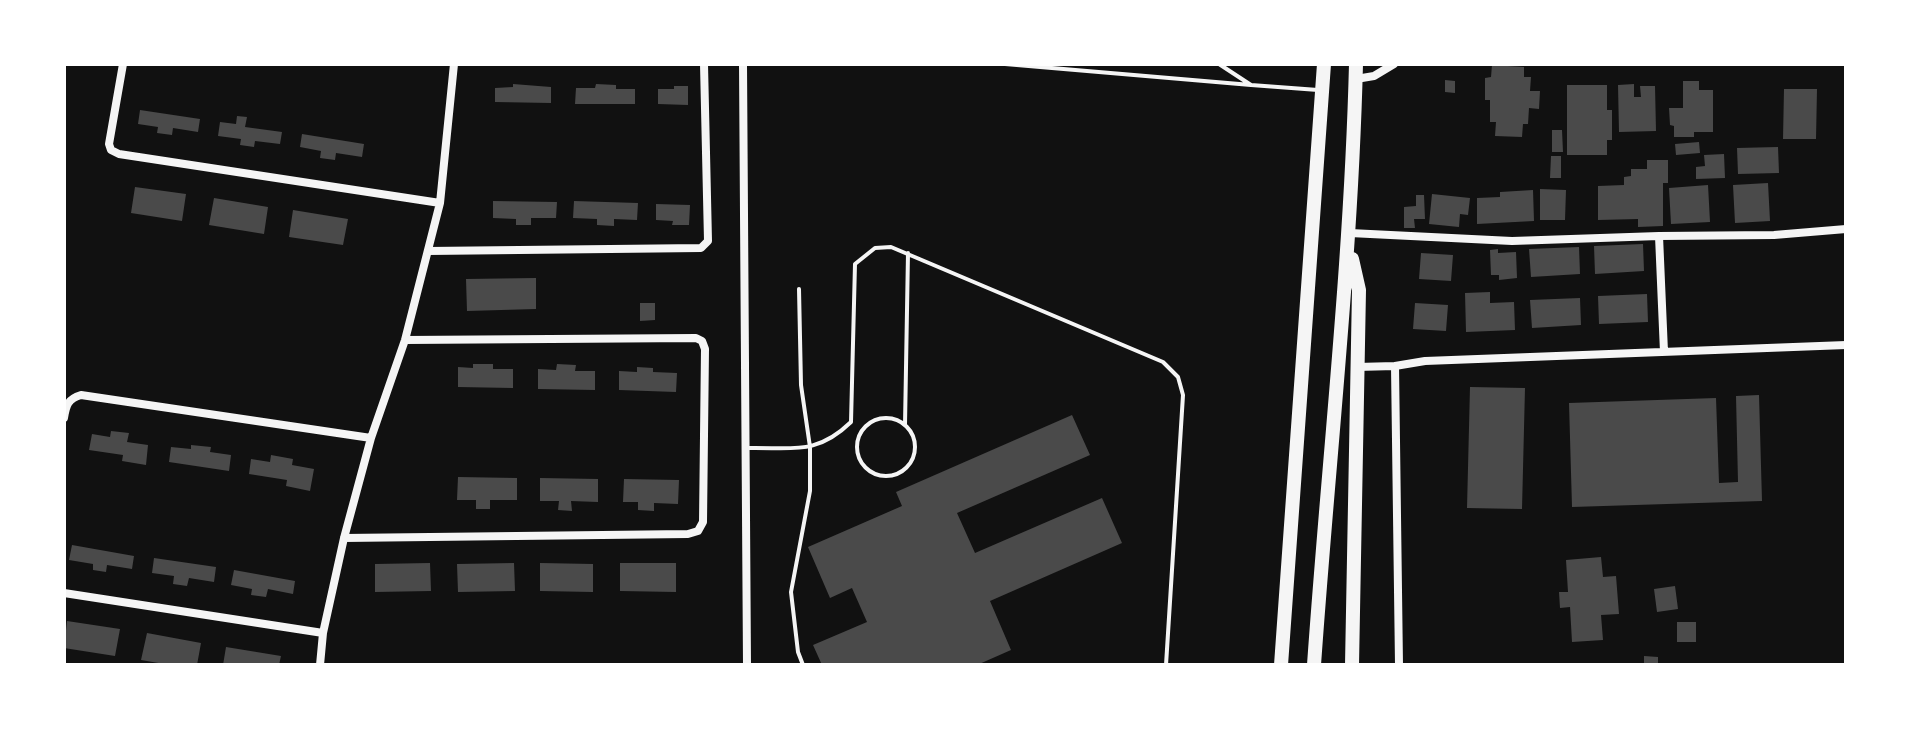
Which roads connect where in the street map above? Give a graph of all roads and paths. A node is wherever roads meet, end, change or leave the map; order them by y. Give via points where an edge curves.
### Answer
1 (123, 64) edge
2 (454, 64) edge
3 (704, 64) edge
4 (743, 64) edge
5 (1005, 64) edge
6 (1219, 64) edge
7 (1324, 64) edge
8 (1394, 64) edge
9 (1356, 71) edge
10 (1251, 85) junction
11 (1322, 90) junction
12 (440, 203) junction
13 (1846, 229) edge
14 (1659, 236) junction
15 (1349, 238) junction
16 (428, 251) junction
17 (908, 253) junction
18 (799, 289) dead end
19 (405, 340) junction
20 (1846, 345) edge
21 (1664, 352) junction
22 (1395, 366) junction
23 (1357, 367) junction
24 (64, 418) edge
25 (851, 422) junction
26 (905, 425) junction
27 (862, 429) junction
28 (371, 438) junction
29 (810, 447) junction
30 (748, 448) junction
31 (344, 538) junction
32 (64, 593) edge
33 (323, 633) junction
34 (320, 665) edge
35 (747, 665) edge
36 (803, 665) edge
37 (1166, 665) edge
38 (1281, 665) edge
39 (1314, 665) edge
40 (1352, 665) edge
41 (1399, 665) edge

1 - 12 street via 109,144 119,154
2 - 12 street
3 - 16 street via 706,245
4 - 30 street
5 - 10 lane
6 - 10 lane
7 - 11 highway
8 - 9 street via 1374,76
9 - 15 highway
10 - 11 lane
11 - 38 highway
12 - 16 street
13 - 14 street
14 - 15 street via 1512,241
14 - 21 street
15 - 23 highway via 1359,290
15 - 39 highway
16 - 19 street
17 - 25 lane via 875,248 855,264
17 - 26 lane
17 - 37 lane via 1163,362 1178,377 1183,395
18 - 29 lane via 801,385
19 - 28 street
19 - 31 street via 702,341 703,522 688,534
20 - 21 street
21 - 22 street
22 - 23 street
22 - 41 street
23 - 40 highway
24 - 28 street via 66,405 81,395
25 - 27 lane
25 - 29 lane via 825,443
26 - 27 lane via 883,417
26 - 27 lane via 914,440 913,458 901,471 884,476 861,463 856,446
28 - 31 street
29 - 30 lane
29 - 36 lane via 810,491 791,592
30 - 35 street
31 - 33 street
32 - 33 street
33 - 34 street

